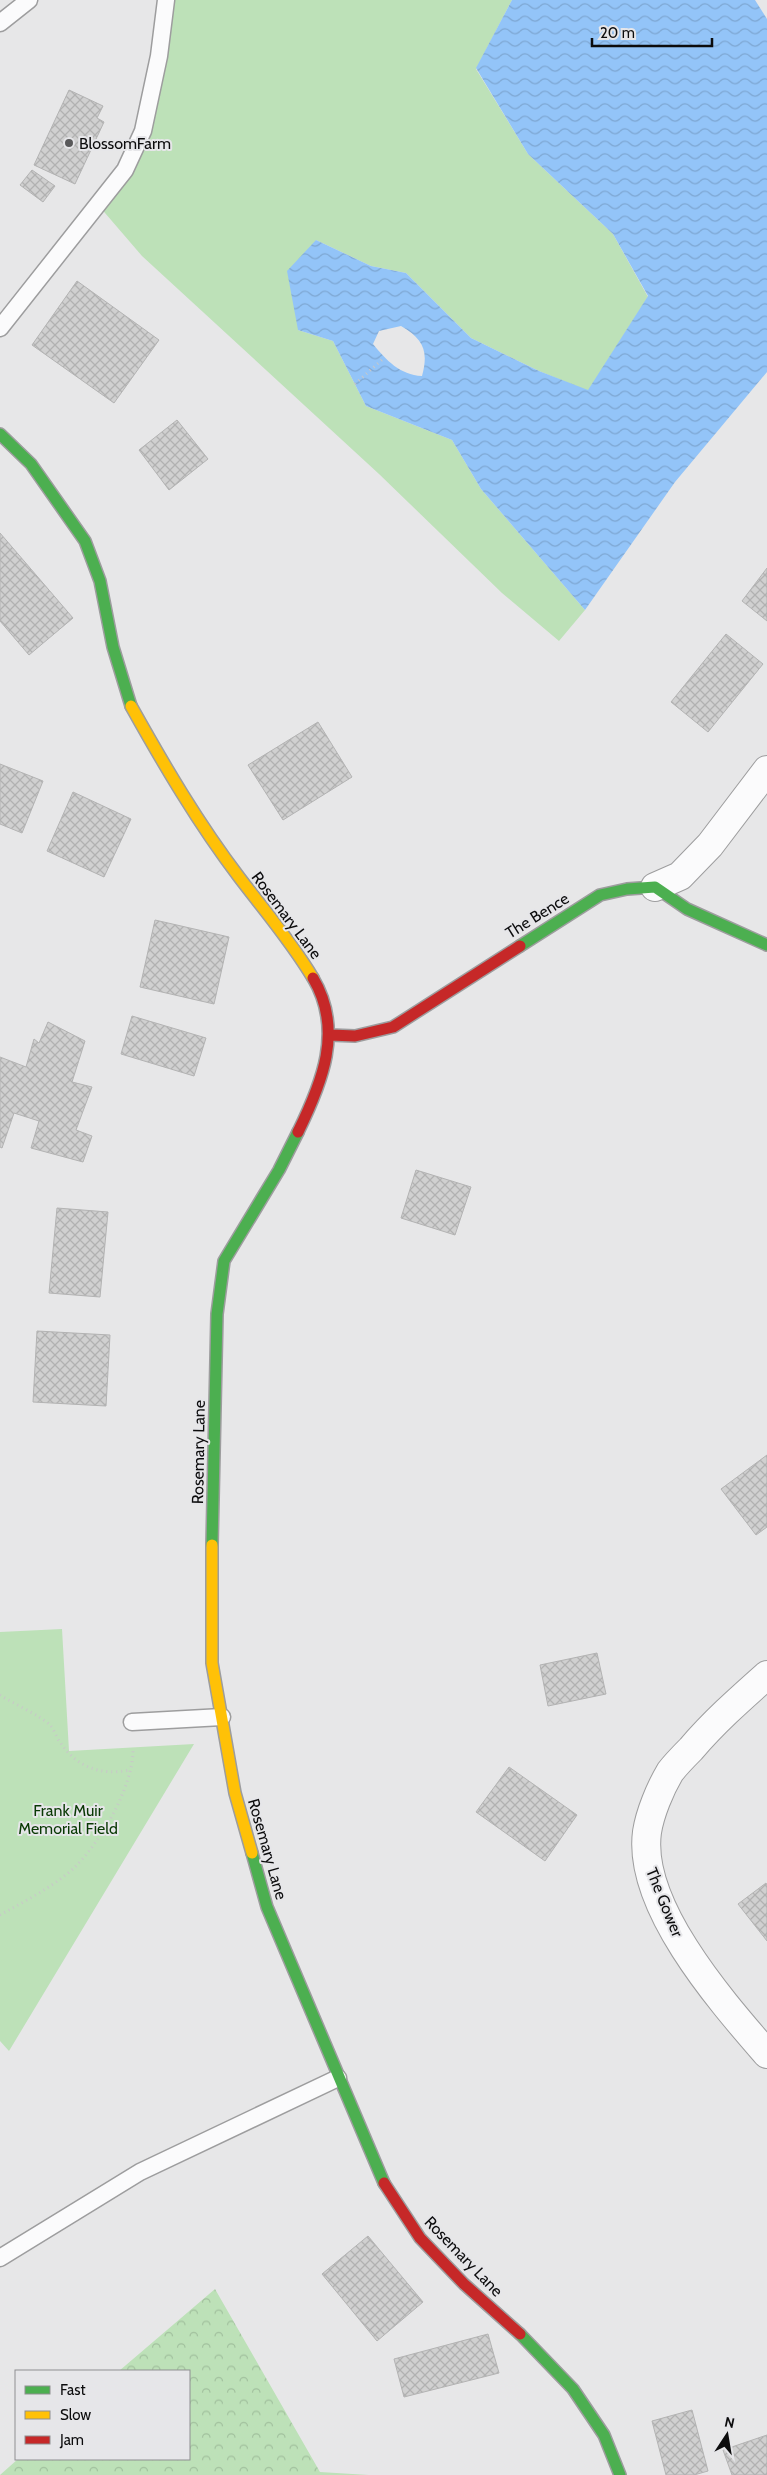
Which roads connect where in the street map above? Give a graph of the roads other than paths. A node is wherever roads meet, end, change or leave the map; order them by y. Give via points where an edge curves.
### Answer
1 (29, 0) edge
2 (166, 0) edge
3 (0, 23) edge
4 (0, 328) edge
5 (0, 434) edge
6 (767, 770) edge
7 (655, 887) junction
8 (767, 945) edge
9 (330, 1035) junction
10 (767, 1675) edge
11 (222, 1717) junction
12 (132, 1722) dead end
13 (767, 2054) edge
14 (338, 2078) junction
15 (0, 2258) edge
16 (620, 2475) edge

1 - 3 lane
2 - 4 lane via 159,56 143,131 125,170
5 - 9 street, Rosemary Lane via 31,464 85,541 100,581 113,647 129,703 177,789 238,876 296,949 321,991
6 - 7 street via 710,845 680,876
7 - 8 street via 687,909
7 - 9 street, The Bence via 600,895 393,1027 355,1036
9 - 11 street, Rosemary Lane via 327,1057 312,1102 279,1170 224,1261 220,1282 212,1663
10 - 13 street, The Gower via 717,1720 671,1772 653,1810 647,1833 654,1885 692,1963
11 - 12 lane
11 - 14 street, Rosemary Lane via 235,1793 267,1907
14 - 15 lane via 140,2172
14 - 16 street, Rosemary Lane via 379,2174 420,2238 573,2389 604,2435

